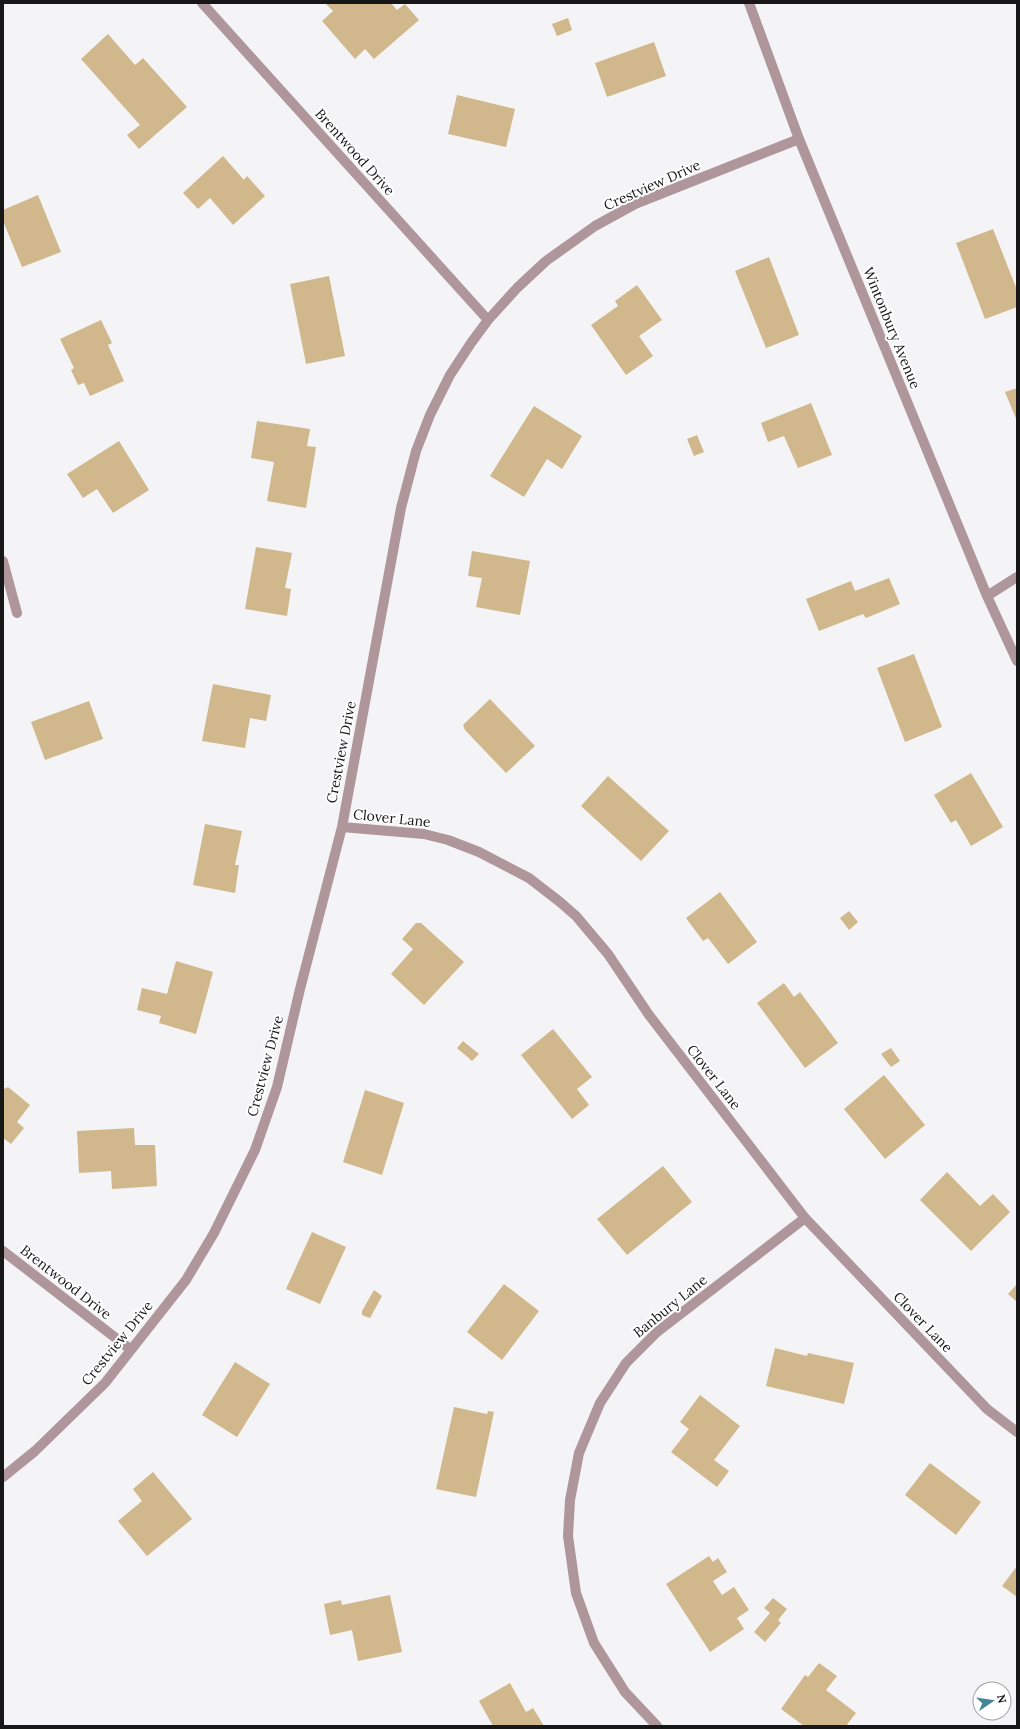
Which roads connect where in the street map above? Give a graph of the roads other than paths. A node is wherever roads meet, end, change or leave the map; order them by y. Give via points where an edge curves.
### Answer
1 (202, 3) edge
2 (749, 3) edge
3 (799, 139) junction
4 (488, 320) junction
5 (3, 561) edge
6 (1017, 577) edge
7 (987, 596) junction
8 (17, 613) dead end
9 (1017, 661) edge
10 (342, 827) junction
11 (805, 1218) junction
12 (3, 1251) edge
13 (130, 1350) junction
14 (1017, 1432) edge
15 (3, 1477) edge
16 (657, 1726) edge

1 - 4 street, Brentwood Drive
2 - 3 street, Wintonbury Avenue
3 - 4 street, Crestview Drive via 635,204 595,226 546,261
3 - 7 street, Wintonbury Avenue
4 - 10 street, Crestview Drive via 450,375 416,451 401,508
5 - 8 street
6 - 7 street
7 - 9 street, Wintonbury Avenue
10 - 11 street, Clover Lane via 424,834 448,840 479,852 529,878 560,902 576,916 608,954 649,1015
10 - 13 street, Crestview Drive via 277,1087 255,1150 214,1233 186,1280
11 - 14 street, Clover Lane via 987,1409
11 - 16 street, Banbury Lane via 652,1337 626,1363 600,1403 579,1453 570,1500 568,1536 576,1593 594,1643 625,1692
12 - 13 street, Brentwood Drive
13 - 15 street, Crestview Drive via 105,1383

